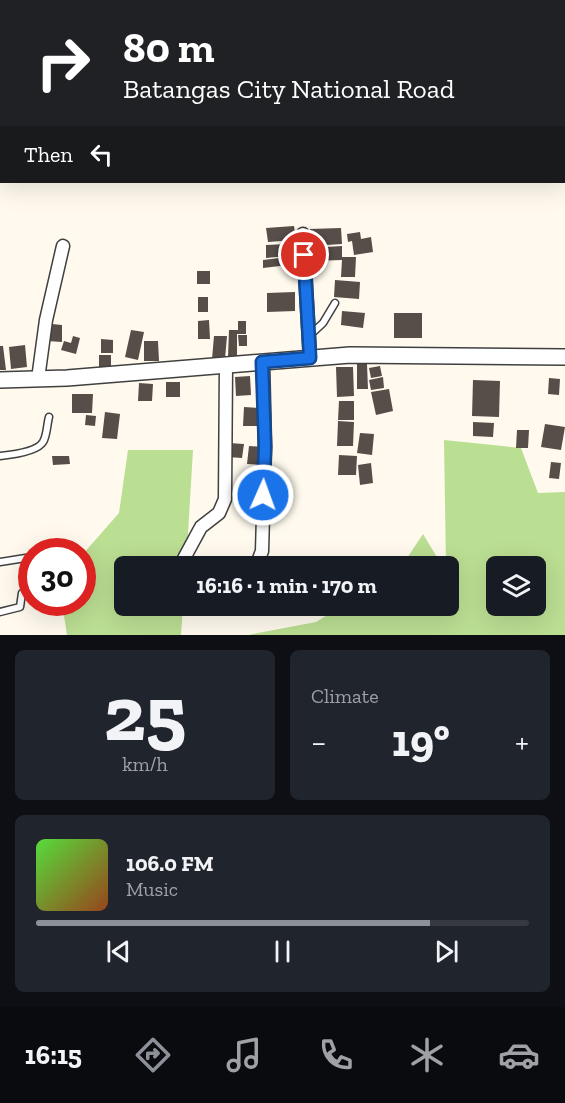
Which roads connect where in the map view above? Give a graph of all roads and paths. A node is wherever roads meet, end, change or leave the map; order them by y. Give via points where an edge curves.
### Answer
1 (303, 234) dead end
2 (63, 246) dead end
3 (335, 303) dead end
4 (309, 336) junction
5 (565, 357) edge
6 (310, 358) junction
7 (262, 362) junction
8 (226, 365) junction
9 (38, 379) junction
10 (0, 380) edge
11 (49, 417) dead end
12 (0, 456) edge
13 (185, 556) edge
14 (260, 556) edge
15 (18, 559) edge
16 (0, 562) edge
17 (18, 608) edge
18 (0, 612) edge

1 - 4 street
2 - 9 street via 46,320
3 - 4 lane
4 - 6 street
5 - 6 street
6 - 7 street
7 - 8 street
7 - 14 street via 265,447
8 - 9 street
8 - 13 street via 225,500 219,513 201,528
9 - 10 street
11 - 12 lane via 43,442 36,448
15 - 16 lane
17 - 18 lane

